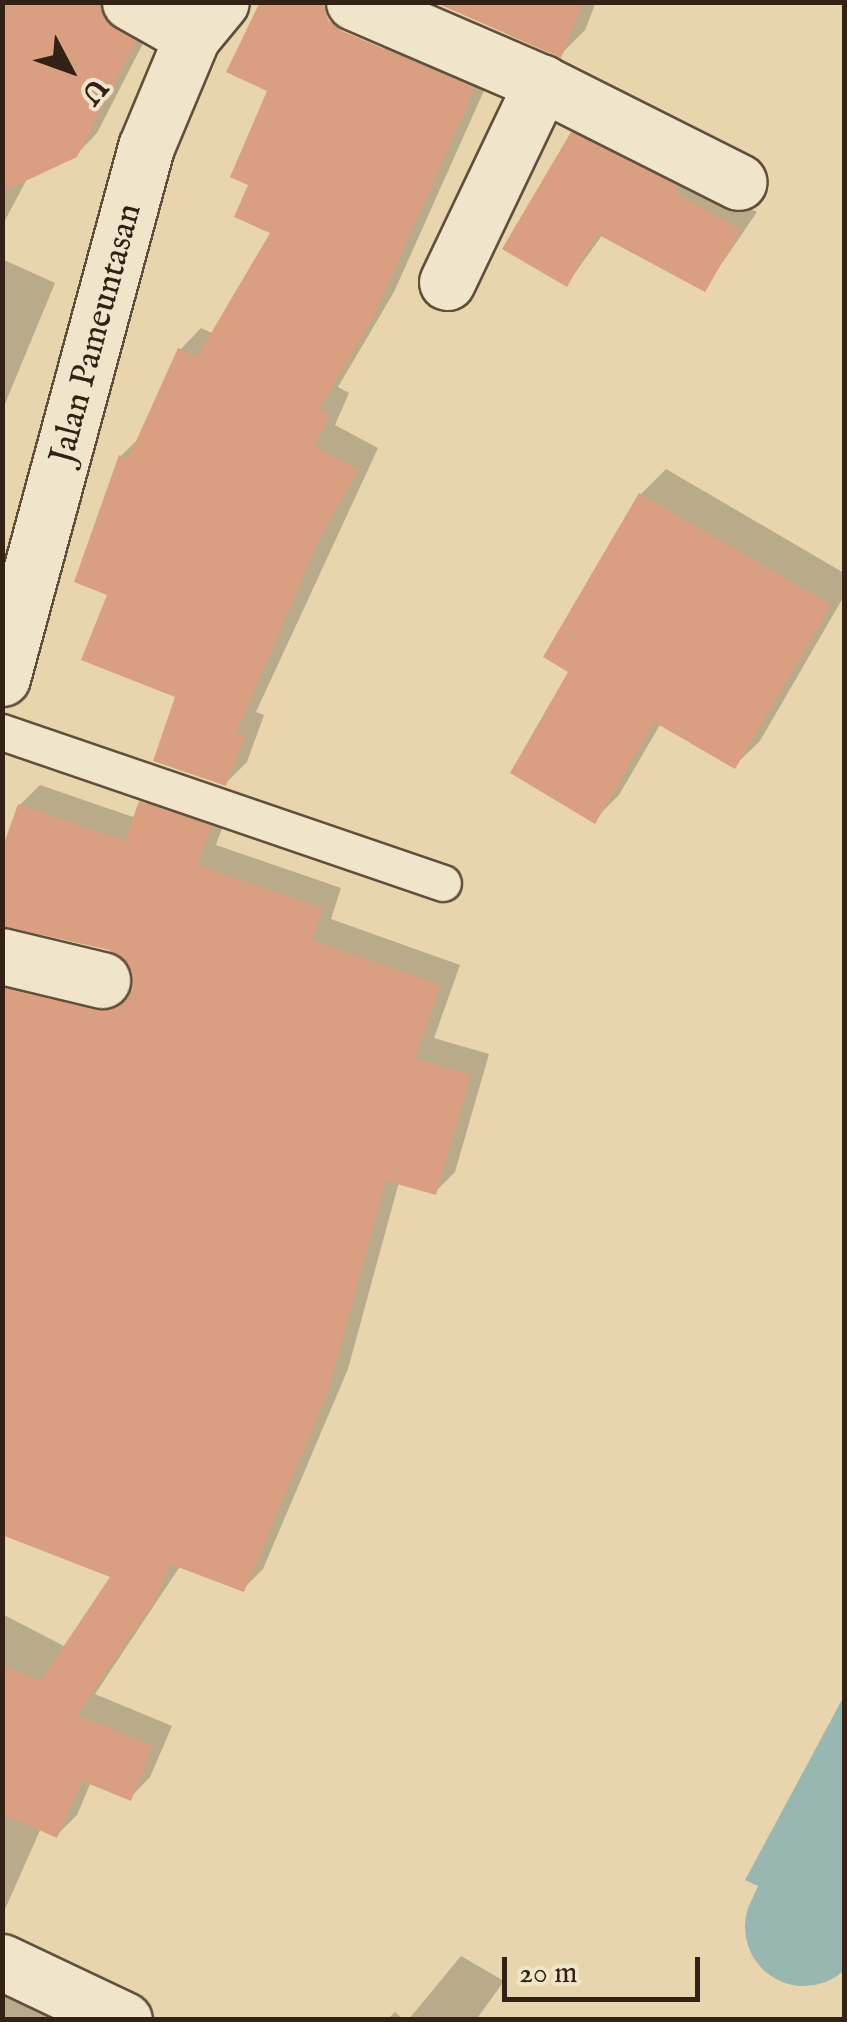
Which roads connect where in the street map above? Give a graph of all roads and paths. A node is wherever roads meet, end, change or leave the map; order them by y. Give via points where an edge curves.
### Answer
1 (130, 2) edge
2 (354, 2) edge
3 (207, 20) edge
4 (542, 83) junction
5 (739, 182) dead end
6 (447, 282) dead end
7 (2, 678) edge
8 (2, 732) edge
9 (443, 883) dead end
10 (2, 956) edge
11 (102, 980) dead end
12 (2, 1962) edge
13 (124, 2020) edge

1 - 3 street
2 - 4 street
3 - 7 street, Jalan Pameuntasan via 146,147
4 - 5 street
4 - 6 street
8 - 9 lane
10 - 11 street
12 - 13 street

